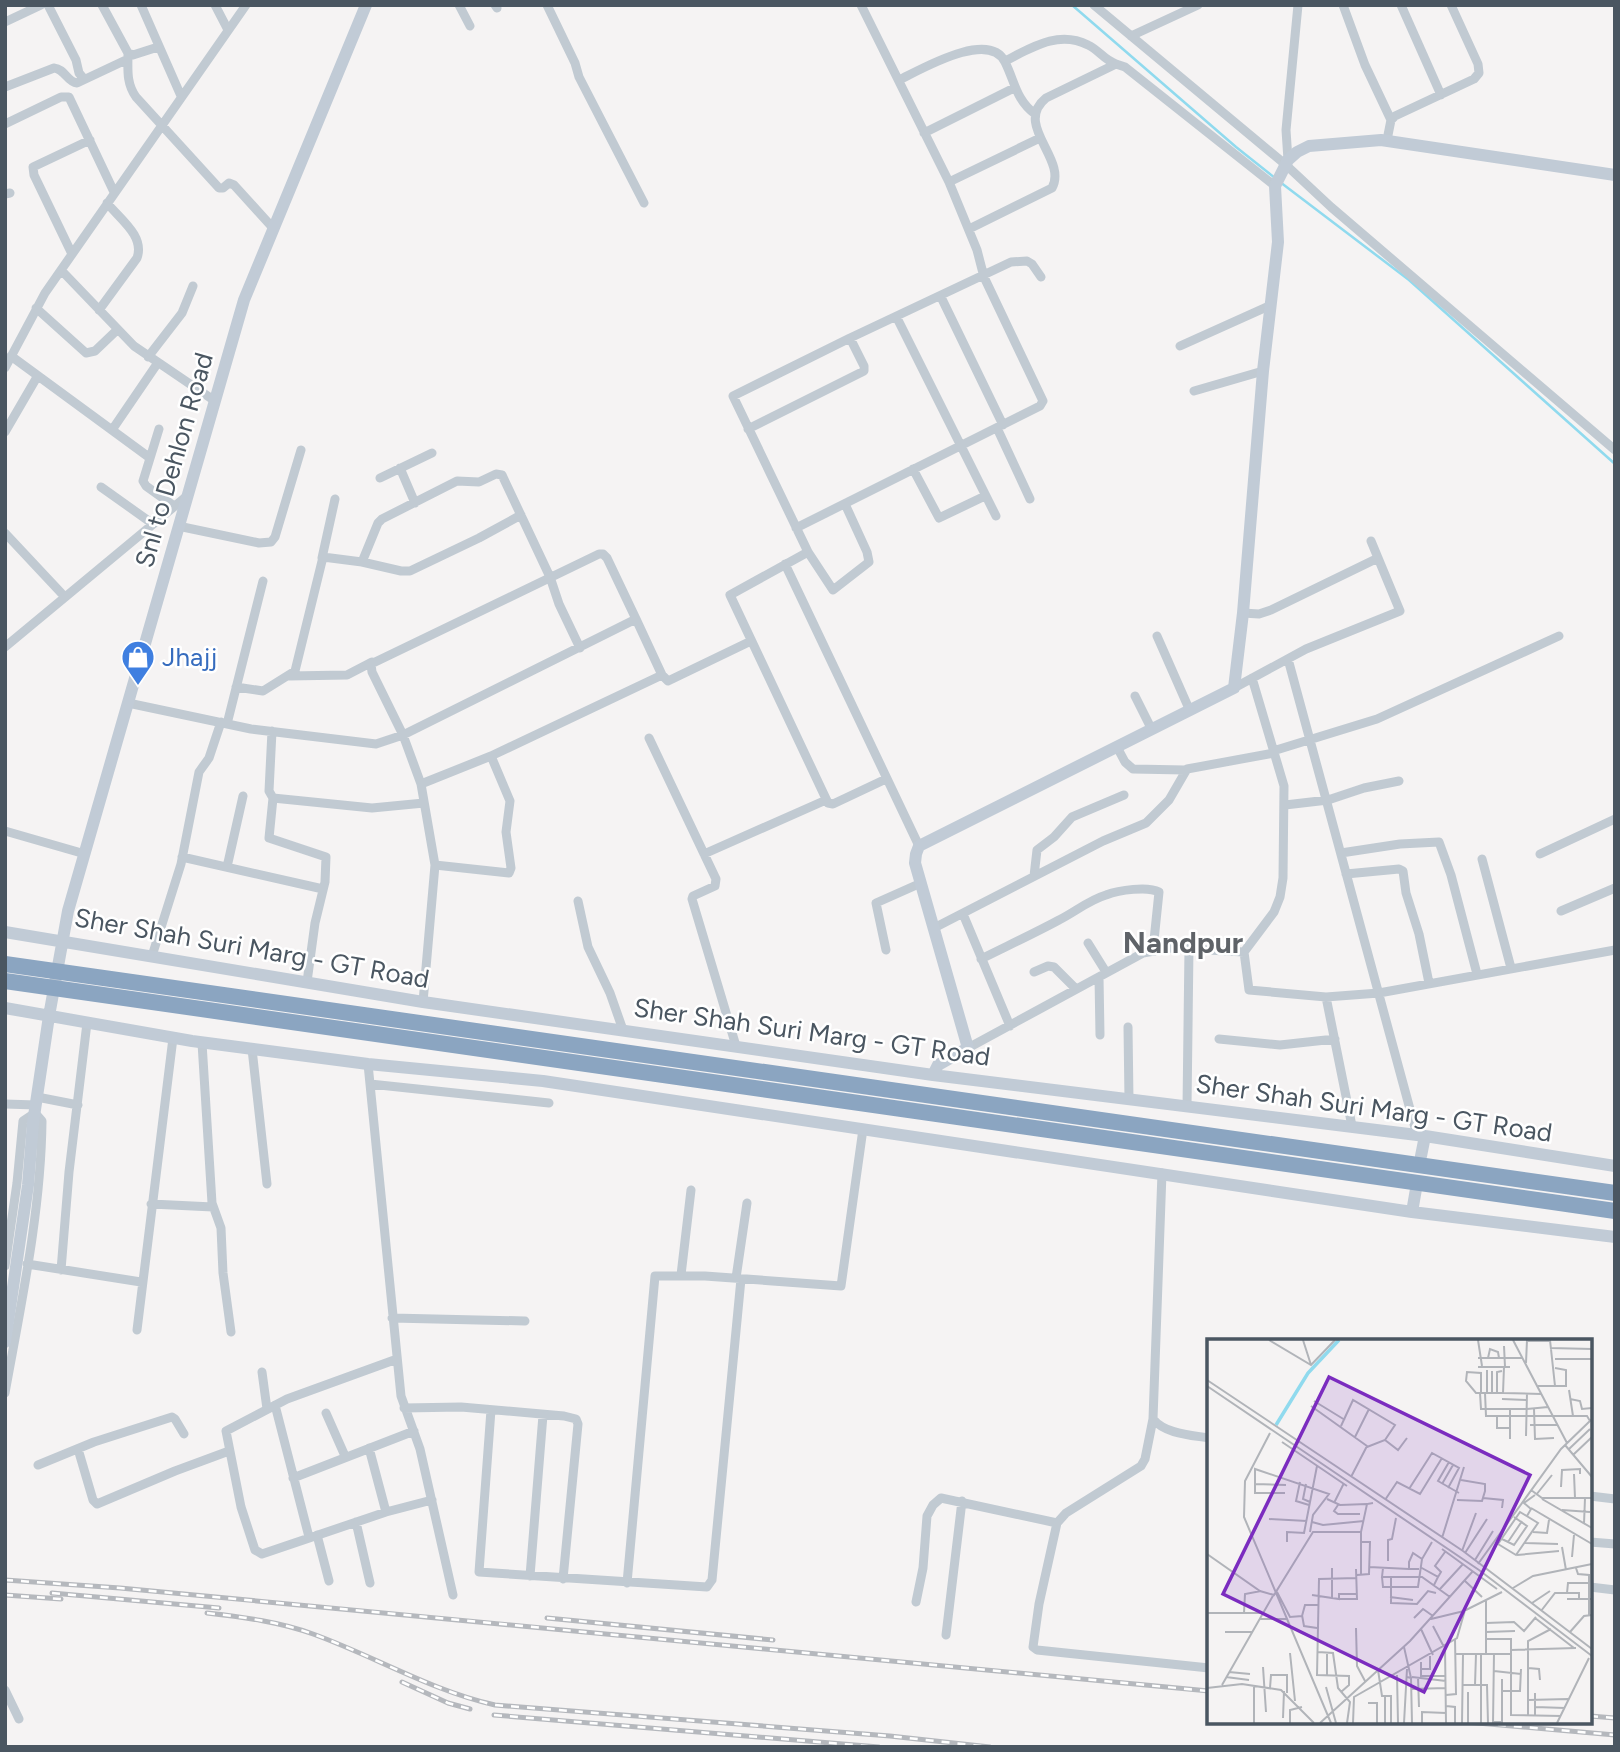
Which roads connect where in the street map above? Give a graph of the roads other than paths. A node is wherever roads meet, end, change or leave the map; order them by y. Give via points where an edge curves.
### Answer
1 (41, 5) edge
2 (48, 5) edge
3 (102, 5) edge
4 (141, 5) edge
5 (215, 5) edge
6 (246, 5) edge
7 (366, 5) edge
8 (459, 5) edge
9 (547, 5) edge
10 (861, 5) edge
11 (1094, 5) edge
12 (1198, 5) edge
13 (1343, 5) edge
14 (1401, 5) edge
15 (1451, 5) edge
16 (1299, 6) edge
17 (5, 22) edge
18 (470, 26) dead end
19 (228, 30) junction
20 (1131, 36) junction
21 (158, 47) junction
22 (128, 56) junction
23 (1005, 61) junction
24 (1116, 64) junction
25 (84, 79) junction
26 (899, 80) junction
27 (5, 87) edge
28 (1014, 88) junction
29 (1441, 95) junction
30 (181, 96) junction
31 (1035, 114) junction
32 (1391, 120) junction
33 (5, 124) edge
34 (161, 124) junction
35 (924, 132) junction
36 (1040, 138) junction
37 (90, 140) junction
38 (1387, 140) junction
39 (1282, 173) junction
40 (1615, 175) edge
41 (949, 182) junction
42 (114, 192) junction
43 (107, 203) junction
44 (644, 203) dead end
45 (273, 228) junction
46 (969, 229) junction
47 (72, 254) junction
48 (61, 270) junction
49 (984, 277) junction
50 (1041, 277) dead end
51 (193, 286) dead end
52 (941, 297) junction
53 (1271, 304) junction
54 (36, 308) junction
55 (99, 310) junction
56 (897, 318) junction
57 (117, 330) junction
58 (850, 338) junction
59 (1180, 346) dead end
60 (11, 356) junction
61 (148, 357) junction
62 (158, 364) junction
63 (5, 368) edge
64 (1263, 371) junction
65 (37, 377) junction
66 (1194, 391) dead end
67 (215, 401) junction
68 (1000, 426) junction
69 (159, 429) dead end
70 (748, 429) junction
71 (112, 430) junction
72 (5, 432) edge
73 (959, 446) junction
74 (301, 450) dead end
75 (1615, 450) edge
76 (432, 453) dead end
77 (150, 458) junction
78 (400, 468) junction
79 (913, 469) junction
80 (380, 478) dead end
81 (101, 487) dead end
82 (187, 496) junction
83 (985, 496) junction
84 (335, 499) dead end
85 (1030, 499) dead end
86 (415, 503) junction
87 (845, 503) junction
88 (174, 506) junction
89 (521, 515) junction
90 (996, 516) dead end
91 (153, 524) junction
92 (178, 526) junction
93 (796, 528) junction
94 (5, 533) edge
95 (1371, 541) dead end
96 (808, 552) junction
97 (322, 558) junction
98 (1378, 558) junction
99 (362, 562) junction
100 (785, 564) junction
101 (550, 577) junction
102 (262, 581) dead end
103 (64, 596) junction
104 (1243, 613) junction
105 (636, 619) junction
106 (1157, 636) dead end
107 (1559, 636) dead end
108 (751, 641) junction
109 (5, 647) edge
110 (580, 648) junction
111 (1288, 659) junction
112 (372, 662) junction
113 (662, 675) junction
114 (288, 676) junction
115 (1252, 678) junction
116 (236, 687) junction
117 (1234, 688) junction
118 (1135, 696) dead end
119 (128, 703) junction
120 (1190, 711) junction
121 (224, 723) junction
122 (1152, 730) junction
123 (272, 732) junction
124 (404, 736) junction
125 (649, 738) dead end
126 (1311, 740) junction
127 (1117, 747) junction
128 (1274, 752) junction
129 (491, 756) junction
130 (1185, 770) junction
131 (886, 779) junction
132 (1399, 781) dead end
133 (421, 784) junction
134 (1124, 795) dead end
135 (243, 796) dead end
136 (273, 798) junction
137 (826, 800) junction
138 (1328, 800) junction
139 (425, 803) junction
140 (1285, 805) junction
141 (1615, 819) edge
142 (5, 831) edge
143 (919, 846) junction
144 (85, 853) junction
145 (1341, 853) junction
146 (704, 854) junction
147 (1541, 854) dead end
148 (182, 857) junction
149 (1482, 859) dead end
150 (435, 864) junction
151 (227, 867) junction
152 (1346, 874) junction
153 (1034, 876) junction
154 (921, 883) junction
155 (1615, 888) edge
156 (323, 889) junction
157 (578, 901) dead end
158 (1561, 911) dead end
159 (963, 914) junction
160 (934, 928) junction
161 (5, 932) edge
162 (62, 941) junction
163 (1088, 943) dead end
164 (1189, 948) junction
165 (887, 950) dead end
166 (1153, 950) junction
167 (1615, 950) edge
168 (1244, 952) junction
169 (152, 956) junction
170 (981, 959) junction
171 (5, 964) edge
172 (1511, 968) junction
173 (1034, 972) dead end
174 (1477, 974) junction
175 (1103, 975) junction
176 (28, 976) junction
177 (5, 981) edge
178 (307, 982) junction
179 (1429, 983) junction
180 (1076, 989) junction
181 (1379, 993) junction
182 (1326, 997) junction
183 (423, 1002) junction
184 (5, 1008) edge
185 (49, 1016) junction
186 (87, 1023) junction
187 (1010, 1026) junction
188 (1128, 1027) dead end
189 (623, 1030) junction
190 (1100, 1035) dead end
191 (173, 1038) junction
192 (1219, 1039) dead end
193 (1335, 1039) junction
194 (202, 1043) junction
195 (736, 1046) junction
196 (968, 1048) junction
197 (252, 1049) junction
198 (368, 1064) junction
199 (933, 1075) junction
200 (370, 1084) junction
201 (1129, 1100) junction
202 (549, 1103) dead end
203 (5, 1104) edge
204 (78, 1105) junction
205 (1187, 1107) junction
206 (35, 1110) junction
207 (855, 1123) junction
208 (1352, 1126) junction
209 (1421, 1135) junction
210 (1421, 1156) dead end
211 (1615, 1166) edge
212 (1162, 1172) junction
213 (267, 1184) dead end
214 (1416, 1189) dead end
215 (691, 1190) dead end
216 (1615, 1193) edge
217 (747, 1203) dead end
218 (151, 1204) junction
219 (213, 1207) junction
220 (1615, 1211) edge
221 (1412, 1212) junction
222 (1615, 1237) edge
223 (6, 1253) edge
224 (27, 1264) junction
225 (5, 1266) edge
226 (61, 1270) junction
227 (681, 1275) junction
228 (739, 1279) junction
229 (141, 1282) junction
230 (392, 1318) junction
231 (525, 1321) dead end
232 (137, 1330) dead end
233 (231, 1332) dead end
234 (5, 1342) edge
235 (397, 1359) junction
236 (262, 1371) dead end
237 (5, 1393) edge
238 (271, 1407) junction
239 (404, 1408) junction
240 (491, 1409) junction
241 (326, 1413) dead end
242 (543, 1415) junction
243 (1153, 1419) junction
244 (414, 1431) junction
245 (184, 1434) dead end
246 (1207, 1438) edge
247 (369, 1448) junction
248 (78, 1449) junction
249 (229, 1451) junction
250 (345, 1456) junction
251 (38, 1465) dead end
252 (293, 1478) junction
253 (1592, 1496) edge
254 (1615, 1499) edge
255 (432, 1500) junction
256 (962, 1501) junction
257 (386, 1512) junction
258 (356, 1522) junction
259 (1057, 1523) junction
260 (313, 1536) junction
261 (1592, 1542) edge
262 (1615, 1544) edge
263 (530, 1576) junction
264 (563, 1578) junction
265 (329, 1581) dead end
266 (370, 1583) dead end
267 (627, 1583) junction
268 (1592, 1587) edge
269 (1615, 1590) edge
270 (453, 1595) dead end
271 (916, 1602) dead end
272 (946, 1635) dead end
273 (1207, 1668) edge
274 (5, 1690) edge
275 (19, 1719) dead end

1 - 17 street
2 - 25 street
3 - 22 street
4 - 21 street
5 - 19 street
6 - 19 street
7 - 45 street, Snl to Dehlon Road
8 - 18 street
9 - 44 street
10 - 26 street
11 - 20 street
12 - 20 street
13 - 32 street
14 - 29 street
15 - 29 street via 1479,69 1474,79
16 - 39 street
19 - 30 street
20 - 39 street
21 - 22 street
21 - 30 street
22 - 25 street
22 - 34 street via 131,91
23 - 24 street via 1057,39 1088,45
23 - 26 street via 992,52 957,53
23 - 28 street
24 - 31 street via 1046,98
24 - 39 street
25 - 27 street via 73,82 54,68
26 - 35 street
28 - 31 street
28 - 35 street
29 - 32 street
30 - 34 street
31 - 36 street
32 - 38 street
33 - 37 street via 67,96
34 - 42 street
34 - 45 street via 219,188 234,185
35 - 41 street
36 - 41 street
36 - 46 street via 1055,171 1052,188
37 - 42 street
37 - 47 street via 33,167
38 - 39 street via 1303,148
38 - 40 street
39 - 53 street
39 - 75 street via 1331,207
41 - 46 street
42 - 43 street
43 - 47 street
43 - 55 street via 137,238 139,250
45 - 67 street, Snl to Dehlon Road via 244,300
46 - 49 street
47 - 48 street
48 - 54 street
48 - 55 street
49 - 50 street via 1005,264 1023,260
49 - 52 street
49 - 68 street via 1043,401
51 - 61 street via 182,313
52 - 56 street
52 - 68 street
53 - 59 street
53 - 64 street
54 - 57 street via 86,354
54 - 60 street
55 - 57 street
56 - 58 street
56 - 73 street
57 - 61 street
58 - 70 street via 864,371
58 - 70 street via 734,395
60 - 63 street
60 - 65 street
61 - 62 street
62 - 67 street
62 - 71 street
64 - 66 street
64 - 104 street
65 - 71 street
65 - 72 street
67 - 82 street, Snl to Dehlon Road
68 - 73 street
68 - 85 street
69 - 77 street
70 - 93 street
71 - 77 street
73 - 79 street
73 - 83 street
74 - 92 street via 271,542 259,544
76 - 78 street
77 - 88 street via 144,484
78 - 80 street
78 - 86 street
79 - 83 street via 939,518
79 - 87 street
81 - 91 street
82 - 88 street
82 - 92 street, Snl to Dehlon Road
83 - 90 street
84 - 97 street
86 - 89 street via 459,480 479,482 500,474
86 - 99 street via 379,521
87 - 93 street
87 - 96 street via 869,556 868,564 832,590
88 - 91 street
89 - 99 street via 410,571
89 - 101 street
91 - 103 street
92 - 119 street, Snl to Dehlon Road
93 - 96 street
94 - 103 street
95 - 98 street
96 - 100 street
97 - 99 street
97 - 114 street via 296,669
98 - 104 street via 1271,610
98 - 111 street via 1400,611
100 - 108 street via 730,595
100 - 131 street
101 - 105 street via 603,554
101 - 110 street
101 - 112 street
102 - 116 street
103 - 109 street
104 - 117 street
105 - 110 street
105 - 113 street
106 - 120 street
107 - 126 street via 1377,719
108 - 113 street via 670,681
108 - 137 street
110 - 124 street
111 - 115 street
111 - 126 street
112 - 114 street via 347,675
112 - 124 street via 372,673
113 - 129 street
114 - 116 street via 261,692
115 - 117 street
115 - 128 street
116 - 121 street
117 - 120 street
118 - 122 street
119 - 121 street
119 - 144 street, Snl to Dehlon Road
120 - 122 street
121 - 123 street
121 - 148 street via 199,772
122 - 127 street
123 - 124 street via 376,744
123 - 136 street via 269,791
124 - 133 street
125 - 146 street
126 - 128 street
126 - 138 street
127 - 130 street via 1133,769
127 - 143 street
128 - 130 street
128 - 140 street
129 - 133 street
129 - 150 street via 510,801 506,832 511,870 503,874
130 - 153 street via 1169,800 1149,821
131 - 137 street via 833,804
131 - 143 street
132 - 138 street
133 - 139 street
134 - 153 street via 1069,819 1037,850
135 - 151 street
136 - 139 street via 372,808
136 - 156 street via 269,838 326,856
137 - 146 street
138 - 140 street
138 - 145 street
139 - 150 street
140 - 168 street via 1279,903
141 - 147 street
142 - 144 street
143 - 154 street via 915,859
144 - 162 street, Snl to Dehlon Road
145 - 152 street
145 - 174 street via 1439,842
146 - 195 street via 717,884 692,899
148 - 151 street
148 - 169 street
149 - 172 street
150 - 183 street
151 - 156 street
152 - 179 street via 1403,871
152 - 181 street
153 - 159 street
154 - 160 street
154 - 165 street via 876,903
155 - 158 street
156 - 178 street
157 - 189 street via 588,947
159 - 160 street
159 - 170 street
160 - 196 street
161 - 162 street, Sher Shah Suri Marg - GT Road
162 - 169 street, Sher Shah Suri Marg - GT Road
162 - 185 street, Snl to Dehlon Road
163 - 175 street
164 - 166 street
164 - 168 street
164 - 205 street
166 - 170 street via 1159,892 1125,891 1089,902
166 - 175 street
167 - 172 street
168 - 182 street via 1250,991
169 - 178 street, Sher Shah Suri Marg - GT Road
170 - 187 street
171 - 176 highway, Sher Shah Suri Marg - GT Road
172 - 174 street
173 - 180 street via 1054,967
174 - 179 street
175 - 180 street
175 - 190 street
176 - 177 highway, Sher Shah Suri Marg - GT Road
176 - 216 highway, Sher Shah Suri Marg - GT Road via 69,974
176 - 220 highway, Sher Shah Suri Marg - GT Road via 66,990
178 - 183 street, Sher Shah Suri Marg - GT Road
179 - 181 street
180 - 187 street
181 - 182 street
181 - 209 street
182 - 193 street
183 - 189 street, Sher Shah Suri Marg - GT Road
184 - 185 street
185 - 186 street
185 - 206 street, Snl to Dehlon Road
186 - 191 street
186 - 204 street
187 - 196 street
188 - 201 street
189 - 195 street, Sher Shah Suri Marg - GT Road
191 - 194 street
191 - 218 street
192 - 193 street via 1280,1045
193 - 208 street
194 - 197 street
194 - 219 street
195 - 199 street, Sher Shah Suri Marg - GT Road via 859,1069
196 - 199 street via 939,1063
197 - 198 street
197 - 213 street
198 - 200 street
198 - 207 street via 544,1081
199 - 201 street, Sher Shah Suri Marg - GT Road
200 - 202 street
200 - 230 street
201 - 205 street, Sher Shah Suri Marg - GT Road
203 - 206 street
204 - 206 street
204 - 226 street
205 - 208 street, Sher Shah Suri Marg - GT Road
206 - 223 street via 23,1121
206 - 224 street via 43,1124
206 - 234 street, Snl to Dehlon Road
207 - 212 street
207 - 228 street via 842,1285
208 - 209 street, Sher Shah Suri Marg - GT Road
209 - 210 street
209 - 211 street, Sher Shah Suri Marg - GT Road
212 - 221 street
212 - 243 street
214 - 221 street
215 - 227 street
217 - 228 street
218 - 219 street
218 - 229 street
219 - 233 street via 221,1228
221 - 222 street
223 - 225 street
224 - 226 street
224 - 237 street
226 - 229 street
227 - 228 street
227 - 267 street via 655,1276
228 - 267 street via 711,1583 700,1588
229 - 232 street
230 - 231 street
230 - 235 street
235 - 238 street
235 - 239 street
236 - 238 street
238 - 249 street via 225,1432
238 - 252 street
239 - 240 street
239 - 244 street
240 - 242 street
240 - 263 street via 479,1570
241 - 250 street
242 - 263 street
242 - 264 street via 571,1417 578,1423
243 - 246 street via 1173,1431
243 - 259 street via 1141,1466
244 - 247 street
244 - 255 street
245 - 248 street via 172,1417
247 - 250 street
247 - 257 street
248 - 249 street via 97,1504
248 - 251 street
249 - 260 street via 256,1552
250 - 252 street
252 - 260 street
253 - 254 street
255 - 257 street
255 - 270 street
256 - 259 street
256 - 271 street via 941,1498 929,1511
256 - 272 street
257 - 258 street
258 - 260 street
258 - 266 street
259 - 273 street via 1039,1604 1035,1650
260 - 265 street
261 - 262 street
263 - 264 street
264 - 267 street
268 - 269 street
274 - 275 street

